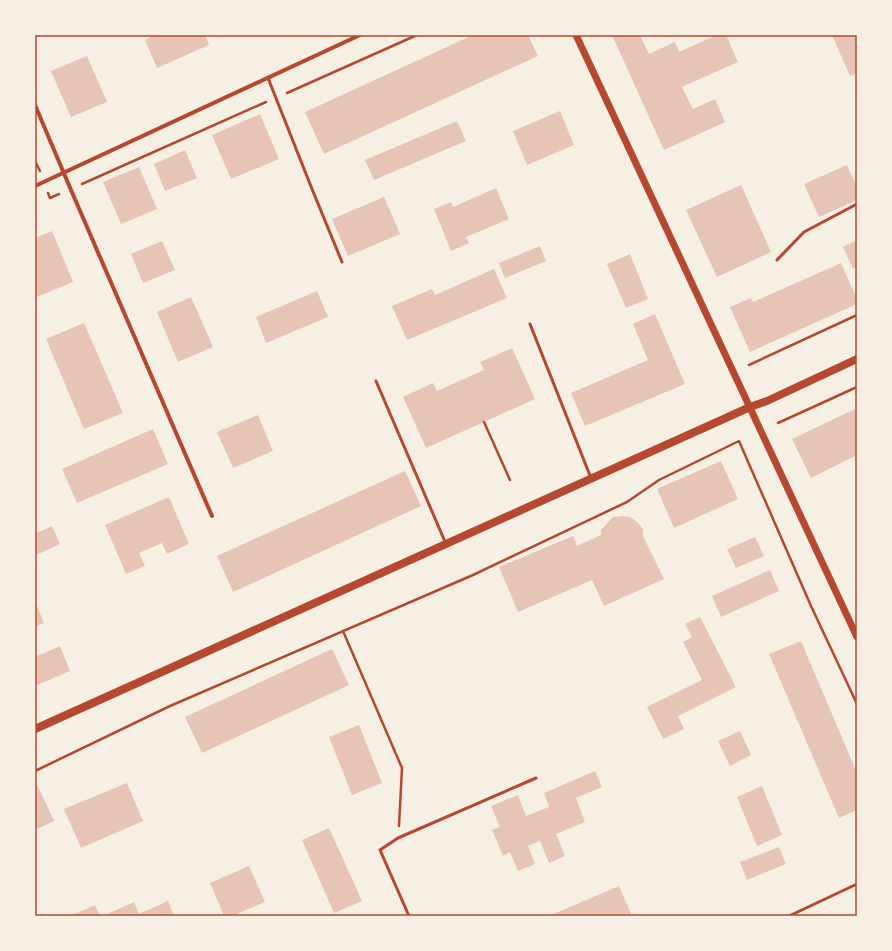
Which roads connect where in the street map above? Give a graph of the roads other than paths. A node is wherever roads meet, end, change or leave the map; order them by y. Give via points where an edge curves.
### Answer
1 (360, 35) edge
2 (576, 35) edge
3 (268, 78) junction
4 (35, 106) edge
5 (63, 173) junction
6 (35, 186) edge
7 (857, 204) edge
8 (777, 260) dead end
9 (342, 262) dead end
10 (530, 324) dead end
11 (857, 359) edge
12 (376, 381) dead end
13 (750, 407) junction
14 (591, 478) junction
15 (212, 516) dead end
16 (446, 544) junction
17 (857, 637) edge
18 (35, 729) edge
19 (536, 778) dead end
20 (857, 884) edge
21 (409, 916) edge
22 (789, 916) edge

1 - 3 street
2 - 13 street
3 - 5 street
3 - 9 lane
4 - 5 street
5 - 6 street
5 - 15 street
7 - 8 lane via 804,232
10 - 14 lane
11 - 13 main road
12 - 16 lane
13 - 14 main road
13 - 17 street
14 - 16 main road
16 - 18 main road
19 - 21 lane via 398,838 380,850
20 - 22 lane

